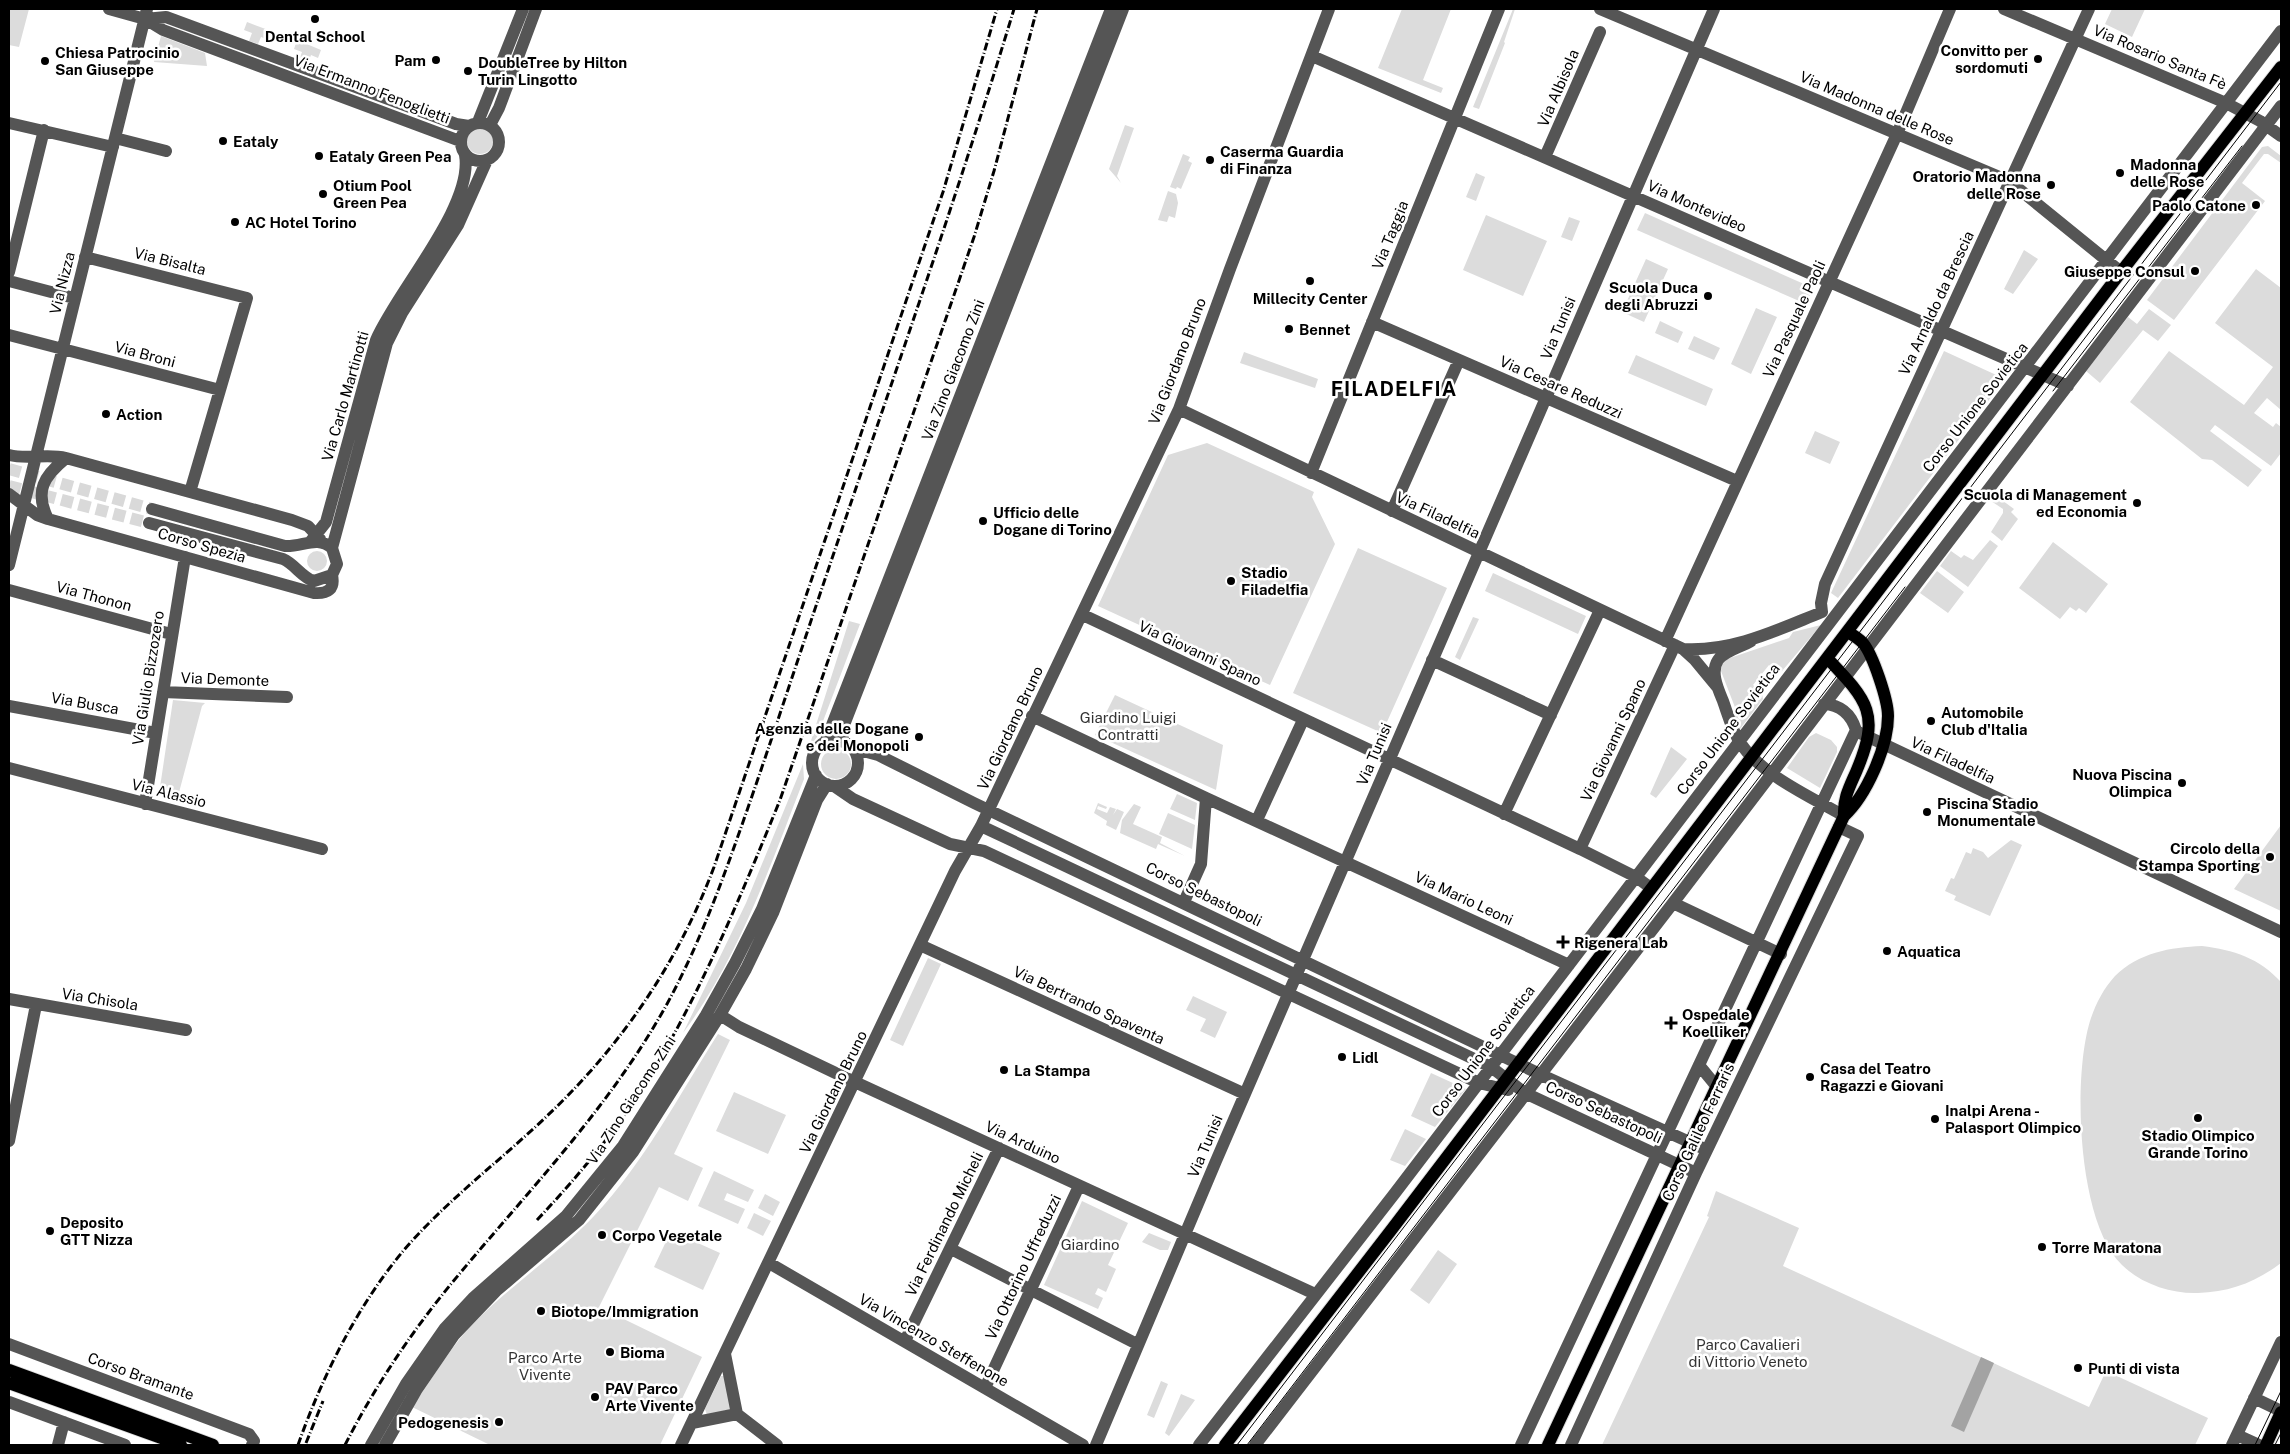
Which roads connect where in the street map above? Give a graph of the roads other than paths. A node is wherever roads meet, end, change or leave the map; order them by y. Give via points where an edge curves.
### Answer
1 (110, 9) edge
2 (523, 9) edge
3 (536, 9) edge
4 (1110, 9) edge
5 (1123, 9) edge
6 (1329, 9) edge
7 (1499, 9) edge
8 (1600, 9) edge
9 (1714, 9) edge
10 (1950, 9) edge
11 (2004, 9) edge
12 (2089, 9) edge
13 (146, 14) edge
14 (2281, 31) edge
15 (1600, 32) dead end
16 (2075, 39) junction
17 (1696, 49) junction
18 (1312, 56) junction
19 (2281, 67) edge
20 (2226, 103) junction
21 (2281, 106) edge
22 (2246, 114) junction
23 (1455, 118) junction
24 (9, 123) edge
25 (479, 124) junction
26 (2267, 125) junction
27 (44, 130) junction
28 (1897, 134) junction
29 (2281, 136) edge
30 (460, 141) junction
31 (114, 142) junction
32 (166, 151) dead end
33 (465, 155) junction
34 (1545, 157) junction
35 (486, 160) junction
36 (2010, 181) junction
37 (1633, 196) junction
38 (85, 257) junction
39 (2108, 259) junction
40 (9, 272) edge
41 (2121, 272) junction
42 (9, 281) edge
43 (1829, 281) junction
44 (74, 298) junction
45 (1372, 322) junction
46 (1942, 330) junction
47 (9, 334) edge
48 (62, 348) junction
49 (1459, 360) junction
50 (2026, 368) junction
51 (2043, 375) junction
52 (2068, 386) junction
53 (220, 390) junction
54 (1546, 398) junction
55 (1179, 409) junction
56 (9, 455) edge
57 (36, 457) junction
58 (66, 458) junction
59 (1311, 473) junction
60 (1737, 481) junction
61 (190, 492) junction
62 (9, 494) edge
63 (24, 506) junction
64 (152, 509) tunnel mouth
65 (1392, 511) junction
66 (48, 519) junction
67 (149, 523) tunnel mouth
68 (320, 541) junction
69 (284, 552) junction
70 (1479, 552) junction
71 (185, 557) junction
72 (9, 562) edge
73 (332, 575) junction
74 (9, 590) edge
75 (1600, 610) junction
76 (1083, 615) junction
77 (1827, 616) junction
78 (1848, 632) junction
79 (172, 634) junction
80 (1751, 641) junction
81 (1674, 645) junction
82 (1812, 646) junction
83 (1866, 648) junction
84 (1827, 658) junction
85 (1432, 660) junction
86 (1845, 676) junction
87 (1718, 688) junction
88 (163, 692) junction
89 (287, 697) dead end
90 (1824, 704) junction
91 (9, 706) edge
92 (1551, 715) junction
93 (1032, 716) junction
94 (1303, 720) junction
95 (1856, 730) junction
96 (156, 733) junction
97 (1869, 738) junction
98 (1739, 742) junction
99 (825, 743) junction
100 (847, 745) junction
101 (1884, 745) junction
102 (1751, 758) junction
103 (1389, 760) junction
104 (9, 768) edge
105 (1771, 772) junction
106 (816, 774) junction
107 (830, 785) junction
108 (1206, 798) junction
109 (1822, 803) junction
110 (145, 804) junction
111 (989, 810) junction
112 (1504, 814) junction
113 (1257, 820) junction
114 (1842, 821) junction
115 (981, 826) junction
116 (969, 848) junction
117 (322, 849) dead end
118 (1580, 849) junction
119 (1346, 861) junction
120 (1636, 877) junction
121 (1651, 888) junction
122 (1184, 902) junction
123 (1673, 903) junction
124 (2281, 932) edge
125 (1756, 942) junction
126 (920, 945) junction
127 (1781, 954) junction
128 (1303, 960) junction
129 (1569, 965) junction
130 (1296, 976) junction
131 (1289, 993) junction
132 (9, 999) edge
133 (36, 1005) junction
134 (720, 1015) junction
135 (186, 1030) dead end
136 (1500, 1054) junction
137 (1699, 1065) junction
138 (1491, 1067) junction
139 (1540, 1074) junction
140 (1509, 1076) junction
141 (856, 1082) junction
142 (1479, 1083) junction
143 (1717, 1087) junction
144 (1525, 1093) junction
145 (1245, 1094) junction
146 (1667, 1132) junction
147 (9, 1141) edge
148 (1690, 1143) junction
149 (999, 1148) junction
150 (1706, 1150) junction
151 (1657, 1154) junction
152 (1680, 1165) junction
153 (1696, 1173) junction
154 (1078, 1186) junction
155 (1185, 1236) junction
156 (951, 1249) junction
157 (769, 1263) junction
158 (1032, 1290) junction
159 (1315, 1294) junction
160 (905, 1341) junction
161 (2281, 1342) edge
162 (9, 1344) edge
163 (1138, 1344) junction
164 (725, 1354) junction
165 (9, 1370) edge
166 (9, 1383) edge
167 (985, 1388) junction
168 (2254, 1398) junction
169 (9, 1402) edge
170 (2281, 1412) edge
171 (110, 1413) junction
172 (737, 1414) junction
173 (64, 1422) junction
174 (692, 1423) junction
175 (2235, 1440) edge
176 (58, 1445) edge
177 (125, 1445) edge
178 (181, 1445) edge
179 (213, 1445) edge
180 (252, 1445) edge
181 (371, 1445) edge
182 (385, 1445) edge
183 (681, 1445) edge
184 (777, 1445) edge
185 (1083, 1445) edge
186 (1096, 1445) edge
187 (1199, 1445) edge
188 (1225, 1445) edge
189 (1255, 1445) edge
190 (1521, 1445) edge
191 (1548, 1445) edge
192 (1571, 1445) edge
193 (2260, 1445) edge
194 (2266, 1445) edge

1 - 13 street
2 - 25 street
3 - 25 street via 499,108
4 - 99 street, Via Zino Giacomo Zini
5 - 100 street, Via Zino Giacomo Zini via 842,730
6 - 18 street, Via Giordano Bruno
7 - 23 street, Via Taggia
8 - 17 street, Via Madonna delle Rose
9 - 17 street, Via Tunisi
10 - 28 street, Via Pasquale Paoli
11 - 16 street, Via Rosario Santa Fè
12 - 16 street, Via Arnaldo da Brescia
13 - 25 street, Via Ermanno Fenoglietti via 166,17 456,124
13 - 30 street, Via Ermanno Fenoglietti via 163,30
13 - 31 street, Via Nizza
14 - 20 street, Corso Unione Sovietica
15 - 34 street, Via Albisola
16 - 20 street, Via Rosario Santa Fè
16 - 36 street, Via Arnaldo da Brescia
17 - 28 street, Via Madonna delle Rose
17 - 37 street, Via Tunisi
18 - 23 street, Via Montevideo
18 - 55 street, Via Giordano Bruno
19 - 22 main road
20 - 22 street, Via Rosario Santa Fè
20 - 39 street, Corso Unione Sovietica
21 - 26 street
22 - 26 street, Via Rosario Santa Fè
22 - 41 main road
23 - 34 street, Via Montevideo
23 - 45 street, Via Taggia
24 - 27 street
25 - 30 street via 464,130
25 - 35 street via 496,131 499,143 496,152
26 - 29 street, Via Rosario Santa Fè
26 - 52 street
27 - 31 street
27 - 40 street
28 - 36 street, Via Madonna delle Rose
28 - 43 street, Via Pasquale Paoli
30 - 33 street
31 - 32 street
31 - 38 street, Via Nizza
33 - 35 street via 475,161
33 - 68 street, Via Carlo Martinotti via 466,174 448,219 387,316 376,340
34 - 37 street, Via Montevideo
35 - 68 street, Via Carlo Martinotti via 458,225 402,313 388,343
36 - 39 street, Via Madonna delle Rose
36 - 46 street, Via Arnaldo da Brescia
37 - 43 street, Via Montevideo
37 - 54 street, Via Tunisi
38 - 44 street, Via Nizza
38 - 53 street, Via Bisalta via 247,298
39 - 41 street, Via Madonna delle Rose
39 - 50 street, Corso Unione Sovietica
41 - 51 main road
42 - 44 street
43 - 46 street, Via Montevideo
43 - 60 street, Via Pasquale Paoli
44 - 48 street, Via Nizza
45 - 49 street, Via Cesare Reduzzi
45 - 59 street, Via Taggia
46 - 50 street, Via Montevideo
46 - 77 street, Via Arnaldo da Brescia via 1825,584 1820,603
47 - 48 street, Via Broni
48 - 53 street, Via Broni
48 - 57 street, Via Nizza
49 - 54 street, Via Cesare Reduzzi
49 - 65 street
50 - 51 street, Via Montevideo
50 - 77 street, Corso Unione Sovietica
51 - 52 street, Via Montevideo
51 - 78 main road
52 - 83 street
53 - 61 street
54 - 60 street, Via Cesare Reduzzi
54 - 70 street, Via Tunisi
55 - 59 street, Via Filadelfia
55 - 76 street, Via Giordano Bruno
56 - 57 street
57 - 58 street via 51,454
57 - 63 street, Via Nizza
58 - 61 street
58 - 66 street via 48,473 44,485 41,501
59 - 65 street, Via Filadelfia
60 - 81 street, Via Pasquale Paoli
61 - 68 street via 308,526
62 - 63 street, Corso Spezia
63 - 66 street, Corso Spezia
63 - 72 street, Via Nizza
64 - 69 street
65 - 70 street, Via Filadelfia
66 - 71 street, Corso Spezia
67 - 69 street
68 - 69 street
68 - 73 street via 337,564
69 - 73 street via 309,579 320,580
70 - 75 street, Via Filadelfia
70 - 85 street, Via Tunisi
71 - 73 street, Corso Spezia via 314,593 331,589
71 - 79 street, Via Giulio Bizzozero
74 - 79 street, Via Thonon
75 - 81 street, Via Filadelfia
75 - 92 street
76 - 93 street, Via Giordano Bruno
76 - 94 street, Via Giovanni Spano
77 - 78 street
77 - 80 street
77 - 82 street, Corso Unione Sovietica
78 - 83 main road
78 - 84 main road
79 - 88 street, Via Giulio Bizzozero
80 - 81 street via 1711,649
80 - 87 street via 1717,661 1714,670
81 - 87 street via 1694,659
81 - 118 street, Via Giovanni Spano
82 - 84 street
82 - 98 street, Corso Unione Sovietica
83 - 86 street
83 - 101 main road via 1887,707
84 - 86 main road
84 - 102 main road
85 - 92 street
85 - 103 street, Via Tunisi
86 - 90 street
86 - 97 main road via 1866,708
87 - 98 street
88 - 89 street, Via Demonte
88 - 96 street, Via Giulio Bizzozero
90 - 95 street via 1843,710 1852,719
90 - 105 street
91 - 96 street, Via Busca
92 - 112 street
93 - 108 street
93 - 111 street, Via Giordano Bruno
94 - 103 street, Via Giovanni Spano
94 - 113 street
95 - 97 street, Via Filadelfia
95 - 109 street, Corso Galileo Ferraris
96 - 110 street, Via Giulio Bizzozero
97 - 101 street, Via Filadelfia
97 - 114 main road via 1844,801
98 - 102 street
98 - 120 street, Corso Unione Sovietica
99 - 100 street
99 - 106 street via 819,747 813,760
100 - 107 street via 858,760 856,773 847,783
100 - 111 street, Corso Sebastopoli via 878,755
101 - 114 main road via 1856,805
101 - 124 street, Via Filadelfia
102 - 105 street
102 - 121 main road
103 - 112 street, Via Giovanni Spano
103 - 119 street, Via Tunisi
104 - 110 street, Via Alassio
105 - 109 street
105 - 123 street
106 - 107 street
106 - 181 street, Via Zino Giacomo Zini via 762,908 735,963 623,1146 566,1216 472,1298 445,1328 406,1384
107 - 116 street, Corso Sebastopoli via 950,844
107 - 134 street, Via Zino Giacomo Zini via 817,800 773,913
108 - 113 street
108 - 122 street via 1201,864
109 - 114 street
109 - 125 street, Corso Galileo Ferraris
110 - 117 street, Via Alassio
111 - 115 street, Via Giordano Bruno
111 - 122 street, Corso Sebastopoli
112 - 118 street, Via Giovanni Spano
113 - 119 street
114 - 127 main road, Corso Galileo Ferraris
114 - 150 street, Corso Galileo Ferraris via 1858,836
115 - 116 street, Via Giordano Bruno
115 - 130 street, Corso Sebastopoli
116 - 126 street, Via Giordano Bruno
116 - 131 street, Corso Sebastopoli via 984,851
118 - 120 street, Via Giovanni Spano
119 - 128 street, Via Tunisi
119 - 129 street, Via Mario Leoni
120 - 121 street, Via Giovanni Spano
120 - 129 street, Corso Unione Sovietica
121 - 140 main road
122 - 128 street, Corso Sebastopoli
123 - 125 street
123 - 139 street
125 - 127 street
125 - 137 street, Corso Galileo Ferraris
126 - 141 street, Via Giordano Bruno
126 - 145 street, Via Bertrando Spaventa
127 - 143 main road, Corso Galileo Ferraris
128 - 130 street, Via Tunisi
128 - 136 street, Corso Sebastopoli
129 - 136 street, Corso Unione Sovietica
130 - 131 street, Via Tunisi
130 - 138 street, Corso Sebastopoli
131 - 142 street, Corso Sebastopoli
131 - 145 street, Via Tunisi
132 - 133 street, Via Chisola
133 - 135 street, Via Chisola
133 - 147 street
134 - 141 street, Via Arduino
134 - 182 street, Via Zino Giacomo Zini via 618,1172 579,1220 496,1292 454,1335
136 - 138 street, Corso Unione Sovietica
136 - 140 street, Corso Sebastopoli
137 - 143 street, Corso Galileo Ferraris
137 - 146 street, Corso Galileo Ferraris
138 - 140 street, Corso Sebastopoli
138 - 142 street, Corso Unione Sovietica
139 - 140 street, Corso Sebastopoli
139 - 144 street
139 - 146 street, Corso Sebastopoli
140 - 142 street, Corso Sebastopoli
140 - 144 street, Corso Sebastopoli
140 - 188 main road
141 - 149 street, Via Arduino
141 - 157 street, Via Giordano Bruno
142 - 159 street, Corso Unione Sovietica
143 - 148 main road, Corso Galileo Ferraris
144 - 151 street, Corso Sebastopoli
144 - 189 street
145 - 155 street, Via Tunisi
146 - 148 street, Corso Sebastopoli
146 - 151 street, Corso Galileo Ferraris
148 - 150 street, Corso Sebastopoli
148 - 152 main road, Corso Galileo Ferraris
149 - 154 street, Via Arduino
149 - 156 street, Via Ferdinando Micheli
150 - 153 street, Corso Galileo Ferraris
151 - 152 street, Corso Sebastopoli
151 - 190 street, Corso Galileo Ferraris
152 - 153 street, Corso Sebastopoli
152 - 191 main road, Corso Galileo Ferraris
153 - 192 street, Corso Galileo Ferraris
154 - 155 street, Via Arduino
154 - 158 street, Via Ottorino Uffreduzzi
155 - 159 street, Via Arduino
155 - 163 street, Via Tunisi
156 - 158 street
156 - 160 street, Via Ferdinando Micheli
157 - 160 street, Via Vincenzo Steffenone
157 - 164 street, Via Giordano Bruno
158 - 163 street
158 - 167 street, Via Ottorino Uffreduzzi
159 - 187 street, Corso Unione Sovietica
160 - 167 street, Via Vincenzo Steffenone
161 - 168 street
162 - 180 street, Corso Bramante via 249,1434 254,1441
163 - 186 street, Via Tunisi
164 - 172 street
164 - 174 street, Via Giordano Bruno
165 - 171 main road
166 - 171 main road
167 - 185 street, Via Vincenzo Steffenone
168 - 170 street
168 - 175 street
169 - 173 street
170 - 194 main road
171 - 178 main road
171 - 179 main road
172 - 174 street
172 - 184 street
173 - 176 street
173 - 177 street
174 - 183 street, Via Giordano Bruno
175 - 193 street

